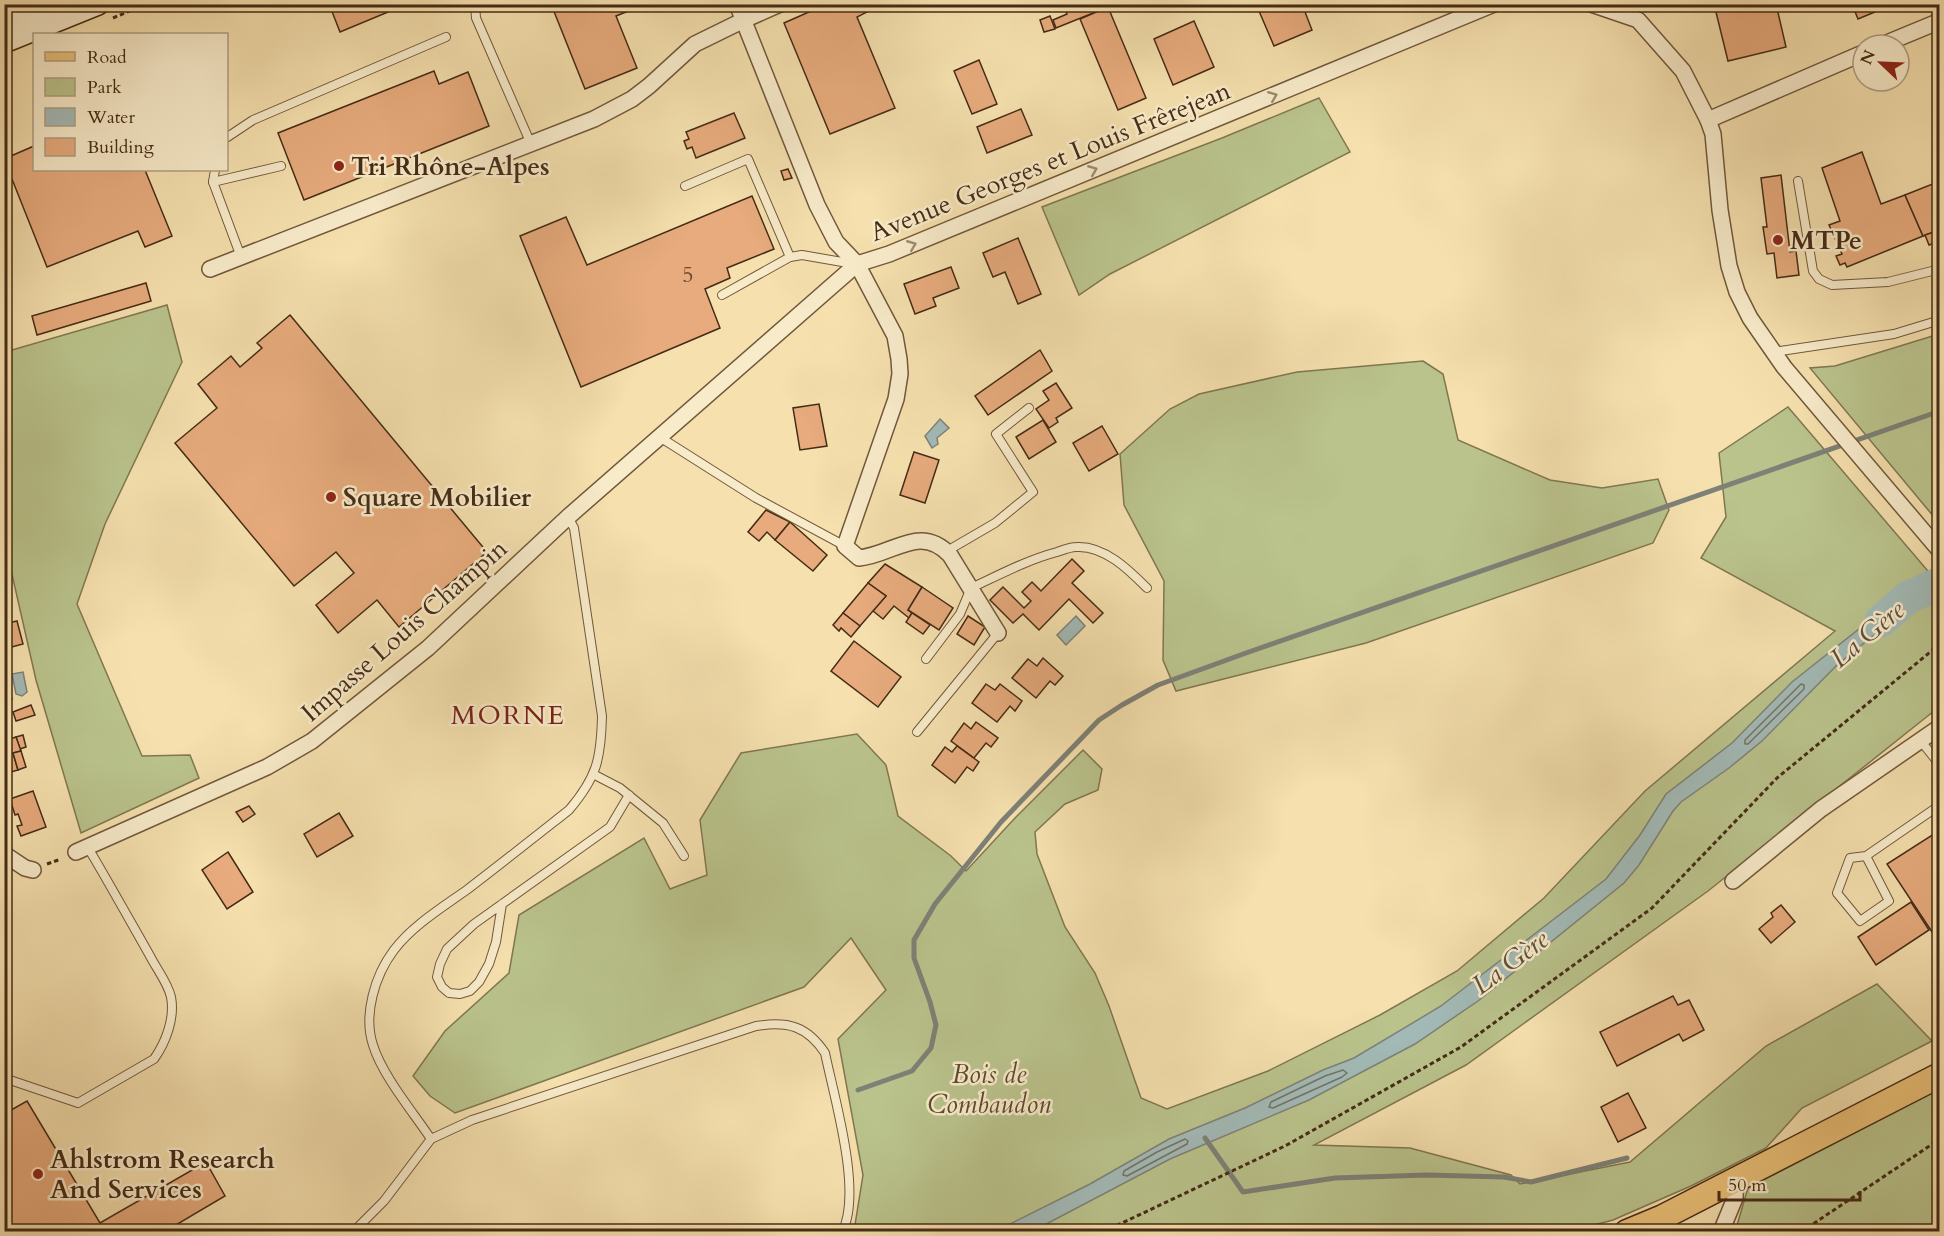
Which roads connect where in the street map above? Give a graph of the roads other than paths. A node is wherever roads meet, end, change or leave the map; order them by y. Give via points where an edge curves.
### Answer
1 (46, 4) edge
2 (98, 4) edge
3 (475, 4) edge
4 (738, 4) edge
5 (780, 4) edge
6 (1494, 4) edge
7 (1591, 4) edge
8 (1634, 4) edge
9 (744, 20) junction
10 (1638, 20) junction
11 (4, 21) edge
12 (1940, 21) edge
13 (1911, 33) edge
14 (446, 37) dead end
15 (4, 42) edge
16 (1851, 58) edge
17 (1708, 120) junction
18 (228, 137) edge
19 (531, 144) junction
20 (281, 166) dead end
21 (216, 171) edge
22 (1798, 181) dead end
23 (213, 182) junction
24 (685, 186) dead end
25 (241, 256) junction
26 (790, 257) junction
27 (857, 264) junction
28 (210, 269) dead end
29 (1940, 269) edge
30 (722, 295) dead end
31 (1940, 320) edge
32 (1773, 352) junction
33 (1029, 408) dead end
34 (658, 436) junction
35 (568, 517) junction
36 (844, 546) junction
37 (1936, 548) edge
38 (947, 552) junction
39 (971, 588) junction
40 (1147, 588) dead end
41 (998, 633) joint
42 (926, 659) dead end
43 (1940, 727) edge
44 (917, 732) dead end
45 (1920, 740) junction
46 (1940, 765) edge
47 (593, 774) junction
48 (629, 795) junction
49 (1940, 805) edge
50 (82, 849) joint
51 (4, 854) edge
52 (684, 856) dead end
53 (1866, 856) junction
54 (33, 870) road end
55 (1733, 881) dead end
56 (502, 904) junction
57 (1940, 1075) edge
58 (4, 1078) edge
59 (430, 1139) junction
60 (1736, 1179) junction
61 (353, 1232) edge
62 (842, 1232) edge
63 (1627, 1232) edge
64 (1722, 1232) edge

1 - 11 main road
2 - 15 main road
3 - 19 lane via 476,18
4 - 9 street, Avenue Georges et Louis Frêrejean
5 - 9 street
27 -> 6 street, Avenue Georges et Louis Frêrejean
7 - 10 street
8 - 10 street
9 - 19 street via 695,44 632,99
9 - 27 street, Avenue Georges et Louis Frêrejean via 817,205 836,242
10 - 17 street via 1683,71
12 - 13 street
14 - 18 lane via 253,120
16 - 17 street
17 - 32 street via 1729,266 1741,301
19 - 25 street
20 - 23 lane
21 - 23 lane
22 - 29 lane via 1813,271 1820,279 1832,285 1888,282
23 - 25 lane
24 - 26 lane via 748,159
25 - 28 street
26 - 27 lane via 802,255
26 - 30 lane
27 - 34 street, Impasse Louis Champin
27 - 36 street via 895,336 900,374 896,399
31 - 32 lane via 1894,334
32 - 37 street
33 - 38 lane via 996,434 1033,492 995,523
34 - 35 street, Impasse Louis Champin
34 - 36 lane via 756,498
35 - 47 lane via 574,528 602,716 602,742
35 - 50 street, Impasse Louis Champin via 428,648 312,741 267,767
36 - 38 street via 859,558 925,539
38 - 39 street
39 - 40 lane via 1037,558 1075,547 1106,555 1125,566
39 - 41 street
39 - 42 lane via 960,614
41 - 44 lane
43 - 45 street
45 - 46 lane
45 - 55 street via 1821,809
47 - 48 lane
47 - 59 lane via 569,810 418,926 394,950 379,974 369,1023 372,1045
48 - 52 lane via 663,823
48 - 56 lane via 610,827
49 - 53 lane
50 - 58 lane via 126,912 171,997 167,1034 154,1059 78,1103
51 - 54 street
53 - 53 lane via 1889,901 1860,921 1837,893 1850,858
56 - 56 lane via 447,949 437,976 448,993 470,991 479,982 496,942
57 - 60 main road
59 - 61 lane via 384,1201
59 - 62 lane via 472,1120 756,1026 791,1025 815,1039 825,1053 850,1174 849,1210
60 - 63 main road
60 - 64 street via 1735,1198

